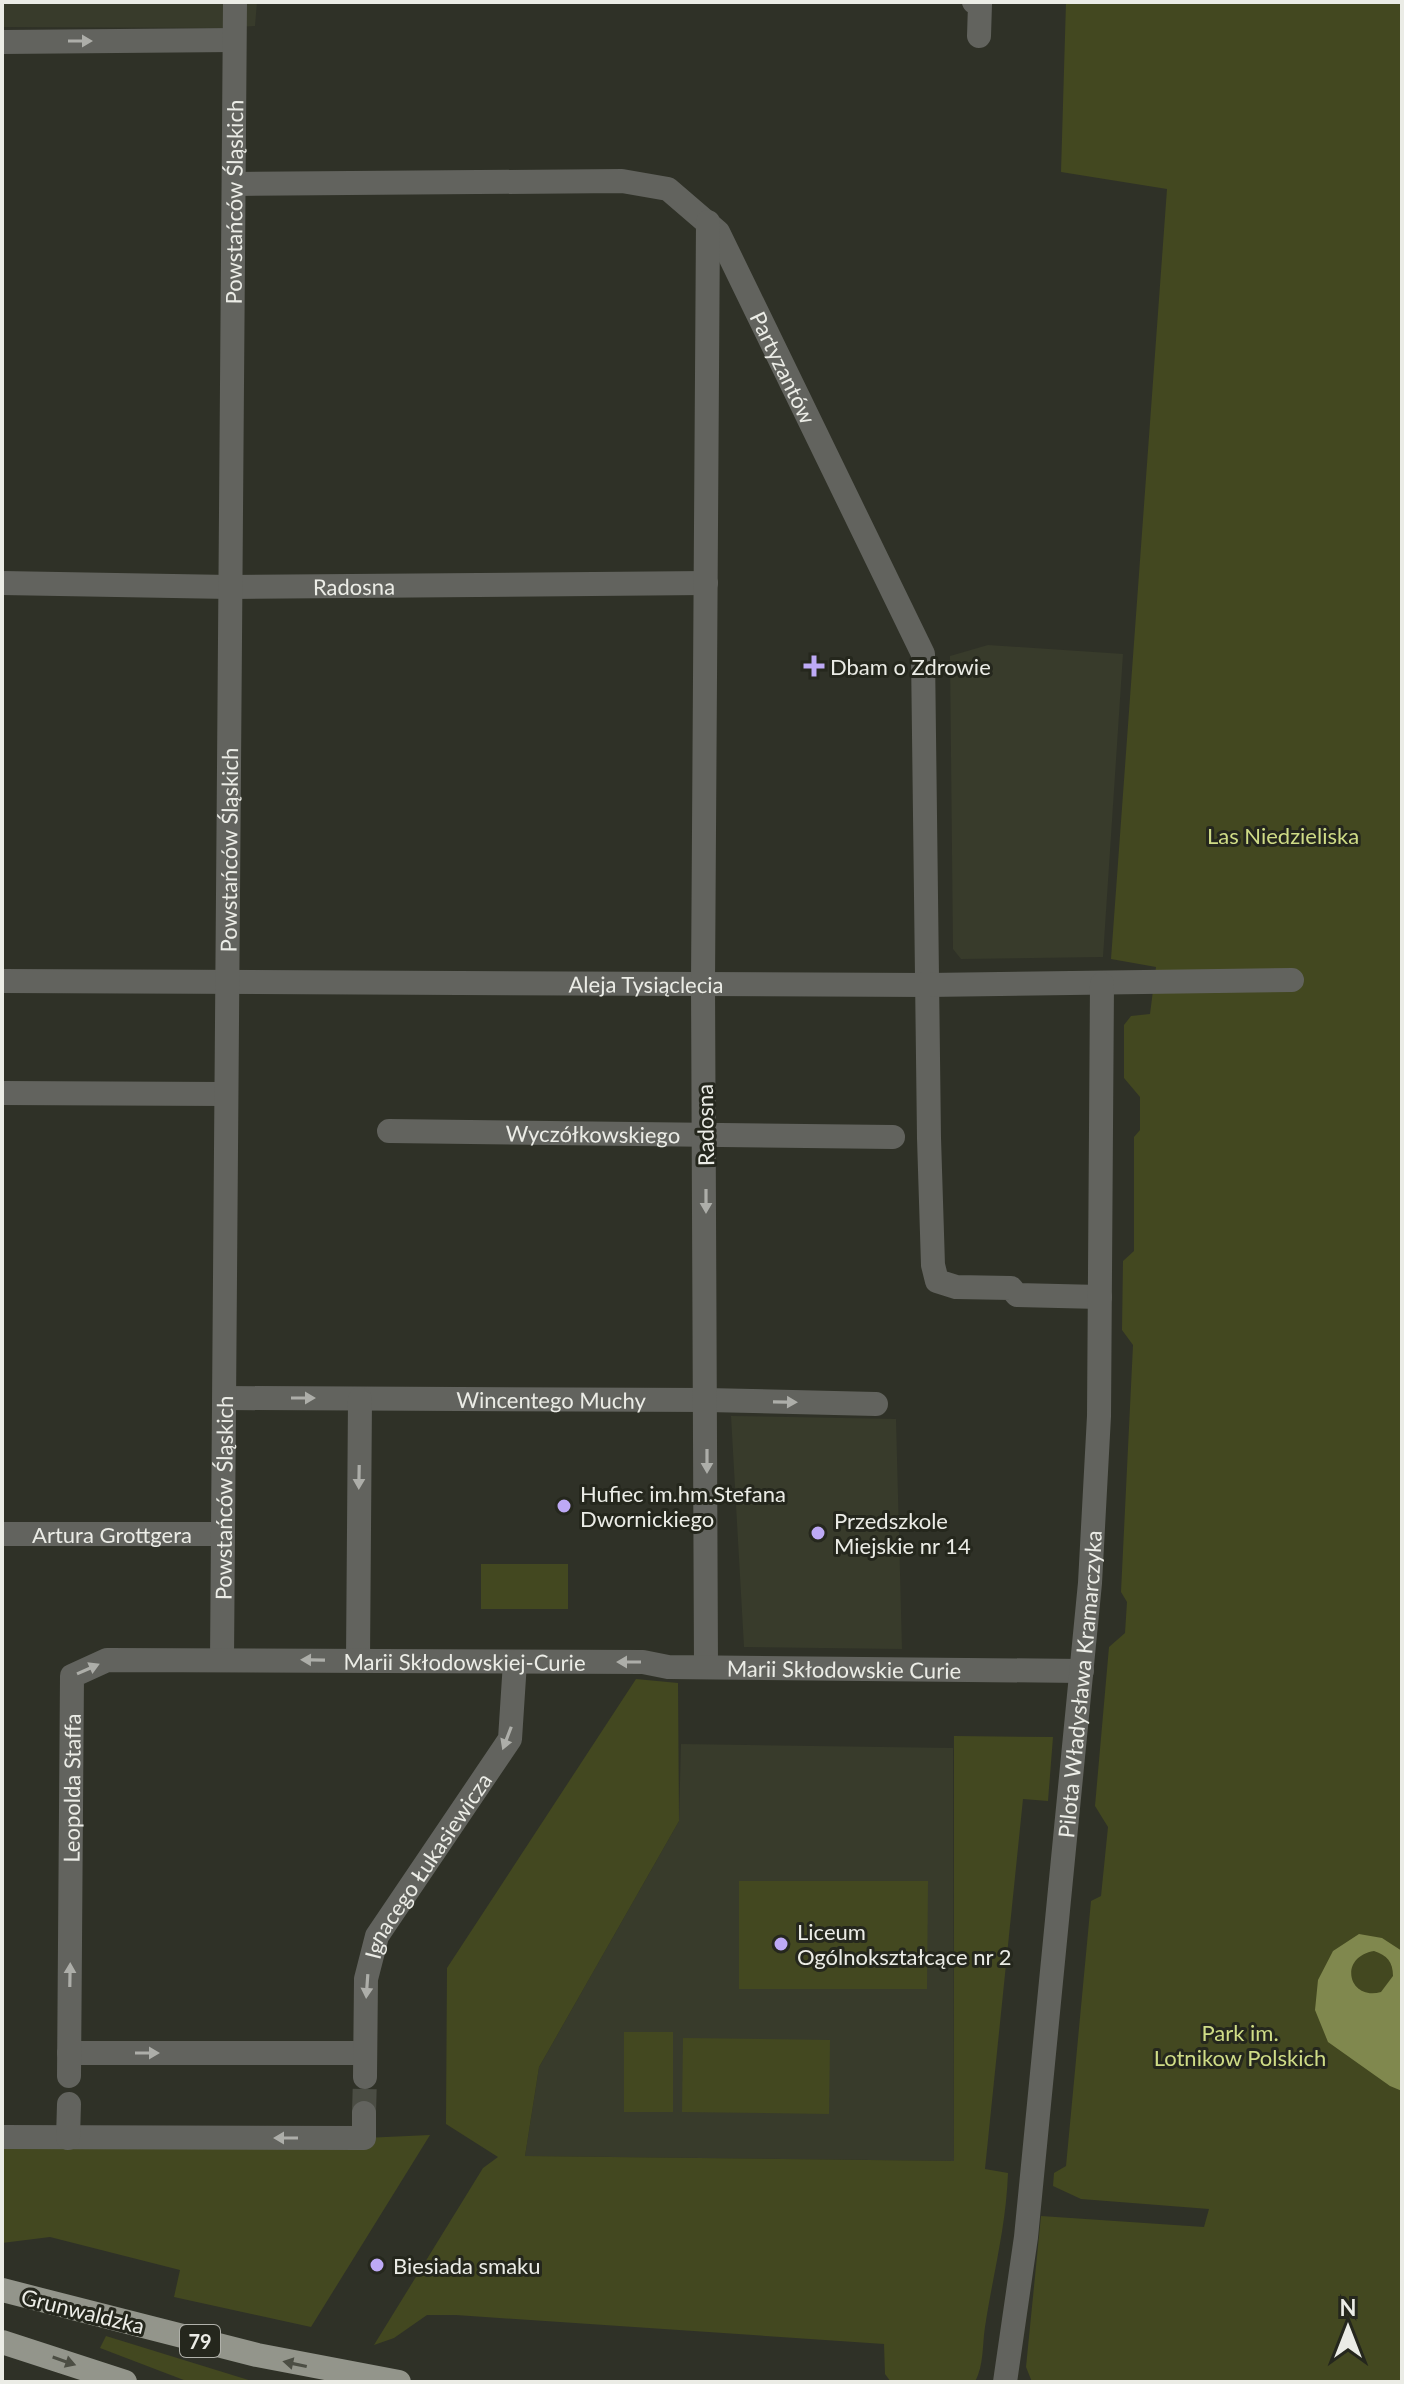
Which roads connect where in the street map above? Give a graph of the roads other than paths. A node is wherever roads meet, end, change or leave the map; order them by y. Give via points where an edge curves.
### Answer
1 (235, 2) edge
2 (974, 2) edge
3 (979, 36) dead end
4 (234, 40) junction
5 (2, 42) edge
6 (235, 184) junction
7 (708, 222) junction
8 (2, 583) edge
9 (706, 583) junction
10 (230, 587) junction
11 (1292, 980) dead end
12 (2, 981) edge
13 (225, 981) junction
14 (703, 983) junction
15 (1102, 984) junction
16 (928, 985) junction
17 (2, 1093) edge
18 (225, 1094) junction
19 (389, 1131) dead end
20 (705, 1136) junction
21 (893, 1137) dead end
22 (1100, 1297) junction
23 (225, 1398) junction
24 (360, 1399) junction
25 (707, 1400) junction
26 (876, 1404) dead end
27 (2, 1534) edge
28 (222, 1534) junction
29 (222, 1660) junction
30 (358, 1660) junction
31 (515, 1662) junction
32 (706, 1667) junction
33 (1082, 1671) junction
34 (365, 2065) joint
35 (69, 2104) dead end
36 (364, 2113) tunnel mouth
37 (2, 2137) edge
38 (68, 2138) junction
39 (2, 2290) edge
40 (2, 2342) edge
41 (125, 2382) edge
42 (399, 2382) edge
43 (1005, 2382) edge

1 - 4 street, Powstańców Śląskich
2 - 3 street via 980,4
5 -> 4 street
4 - 6 street, Powstańców Śląskich
6 - 7 street, Partyzantów via 622,181 668,189
6 - 10 street, Powstańców Śląskich
7 - 9 street, Radosna
7 - 16 street, Partyzantów via 718,232 923,654
8 - 10 street, Radosna
9 - 10 street, Radosna
9 - 14 street, Radosna
10 - 13 street, Powstańców Śląskich
11 - 15 street, Aleja Tysiąclecia
12 - 13 street, Aleja Tysiąclecia
13 - 14 street, Aleja Tysiąclecia
13 - 18 street, Powstańców Śląskich
14 - 16 street, Aleja Tysiąclecia
14 - 20 street, Radosna
15 - 16 street, Aleja Tysiąclecia
15 - 22 street, Pilota Władysława Kramarczyka
16 - 22 street, Partyzantów via 929,1152 937,1281 956,1287 1011,1288 1017,1295
17 - 18 street
18 - 23 street, Powstańców Śląskich
19 - 20 street, Wyczółkowskiego
20 - 21 street, Wyczółkowskiego
20 -> 25 street, Radosna
22 - 33 street, Pilota Władysława Kramarczyka via 1097,1468
23 -> 24 street, Wincentego Muchy
23 - 28 street, Powstańców Śląskich
24 - 25 street, Wincentego Muchy
24 -> 30 street
25 -> 26 street, Wincentego Muchy
25 -> 32 street, Radosna
27 - 28 street, Artura Grottgera
28 - 29 street, Powstańców Śląskich
30 -> 29 street, Marii Skłodowskiej-Curie
29 - 34 street, Leopolda Staffa via 107,1660 72,1676 69,2064
30 - 31 street, Marii Skłodowskiej-Curie
32 -> 31 street, Marii Skłodowskiej-Curie
31 -> 34 street, Ignacego Łukasiewicza via 510,1739 377,1936 366,1979
32 - 33 street, Marii Skłodowskie Curie
33 - 43 street, Pilota Władysława Kramarczyka via 1026,2237
35 - 38 street
36 -> 38 street via 364,2138
37 - 38 street
42 -> 39 main road, Grunwaldzka / 79 via 257,2355
40 -> 41 main road

